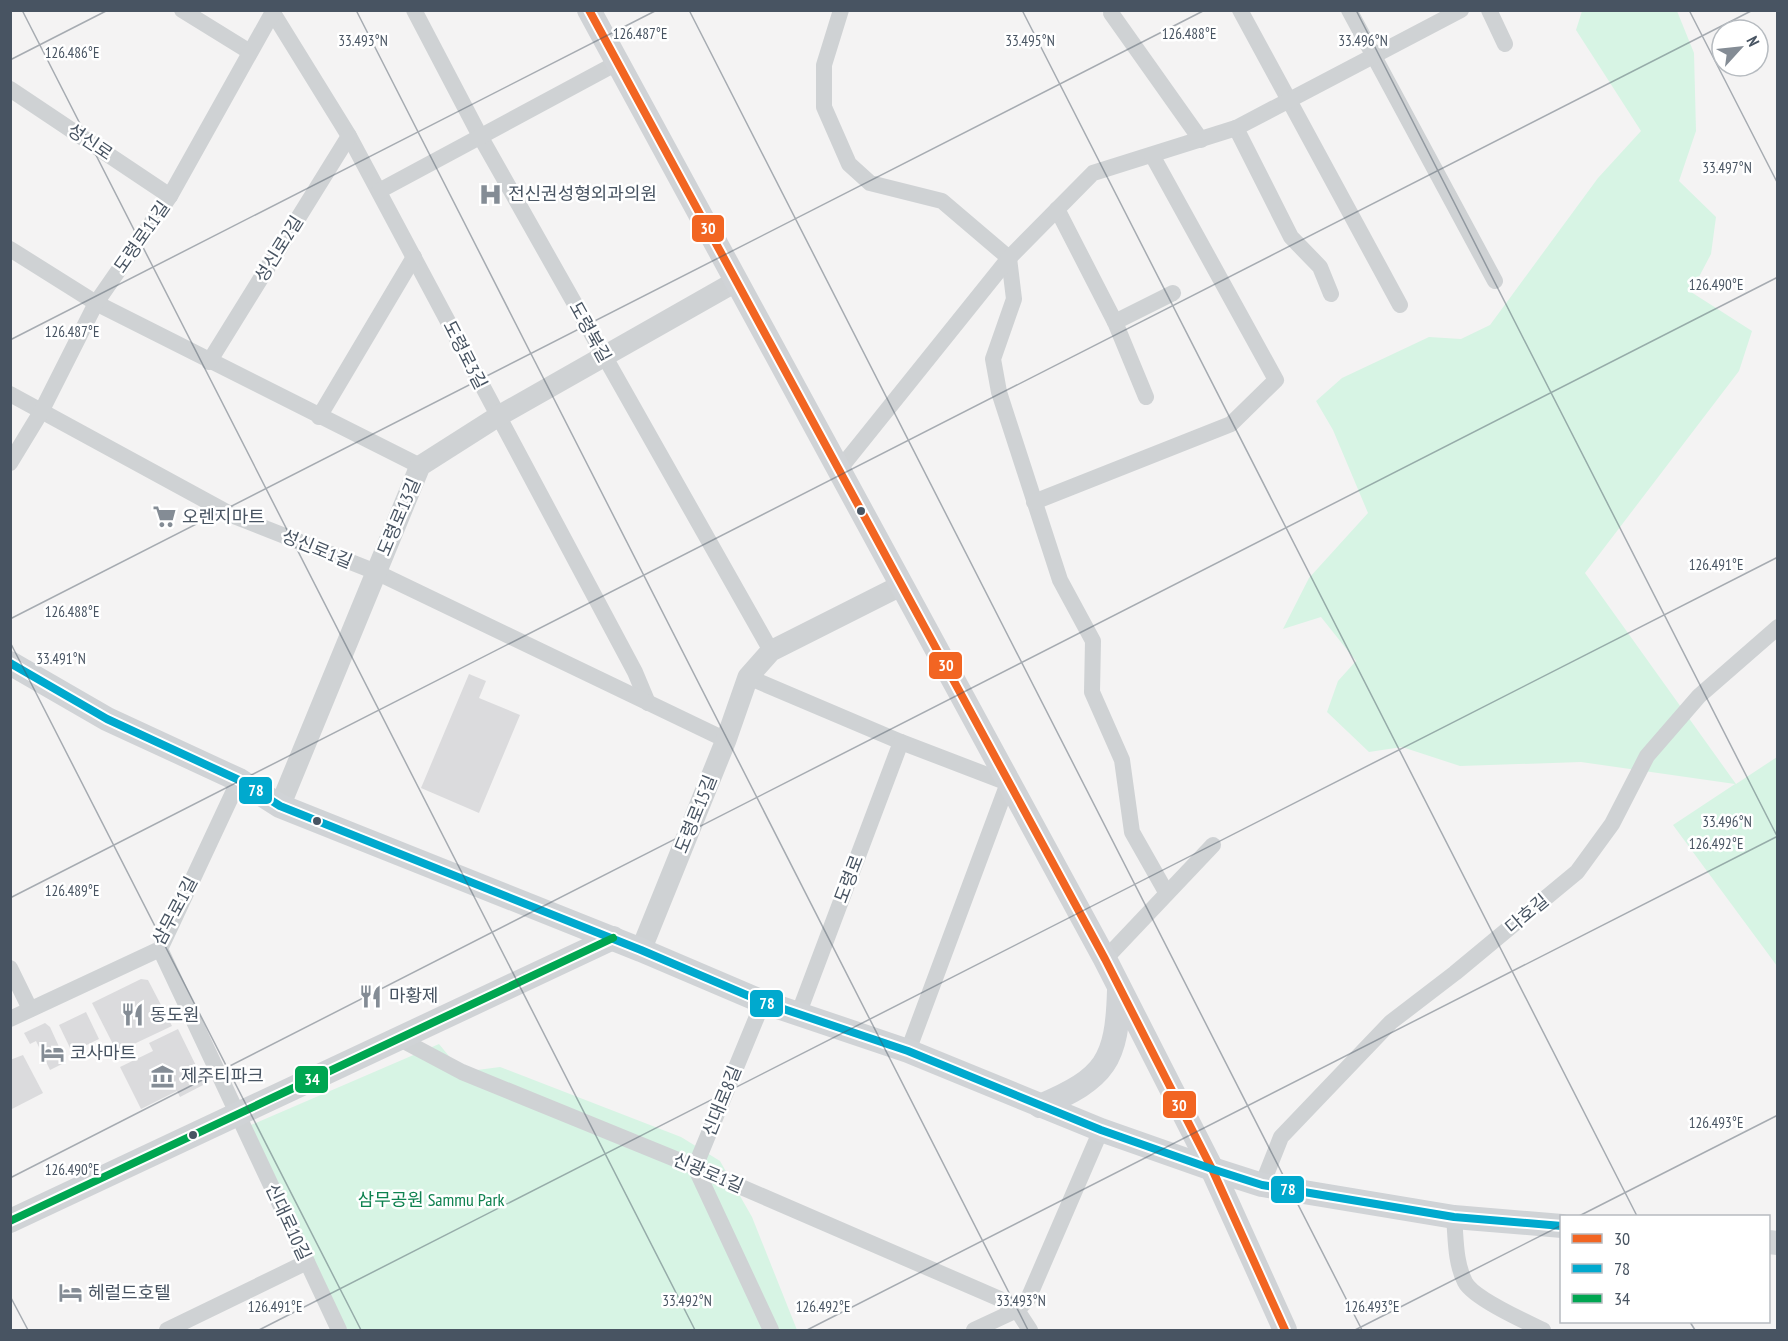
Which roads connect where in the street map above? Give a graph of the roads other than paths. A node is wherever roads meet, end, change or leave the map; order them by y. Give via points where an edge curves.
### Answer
1 (182, 10) edge
2 (414, 10) edge
3 (589, 10) edge
4 (841, 10) edge
5 (1240, 10) edge
6 (1349, 10) edge
7 (1461, 10) edge
8 (1489, 10) edge
9 (273, 12) edge
10 (1111, 13) dead end
11 (1505, 44) dead end
12 (250, 52) junction
13 (1374, 55) junction
14 (617, 63) junction
15 (10, 89) edge
16 (1290, 102) junction
17 (1236, 128) junction
18 (349, 136) junction
19 (480, 136) junction
20 (1201, 140) junction
21 (1152, 155) junction
22 (379, 191) junction
23 (170, 196) junction
24 (1057, 209) junction
25 (10, 249) edge
26 (414, 257) junction
27 (1009, 258) junction
28 (1495, 281) dead end
29 (735, 282) junction
30 (1173, 293) dead end
31 (1331, 294) dead end
32 (96, 303) junction
33 (1400, 305) dead end
34 (1115, 322) junction
35 (604, 357) junction
36 (209, 362) junction
37 (10, 394) edge
38 (1146, 397) dead end
39 (41, 412) junction
40 (319, 417) junction
41 (497, 417) junction
42 (10, 463) edge
43 (420, 466) junction
44 (838, 471) junction
45 (1034, 502) junction
46 (376, 572) junction
47 (900, 586) junction
48 (1778, 627) edge
49 (771, 651) junction
50 (10, 663) edge
51 (748, 677) junction
52 (648, 703) junction
53 (726, 740) junction
54 (900, 742) junction
55 (239, 780) junction
56 (1008, 783) junction
57 (280, 806) junction
58 (1213, 845) dead end
59 (1166, 892) junction
60 (613, 938) junction
61 (160, 949) junction
62 (641, 950) junction
63 (1105, 959) junction
64 (10, 968) edge
65 (1119, 988) junction
66 (763, 1002) junction
67 (30, 1009) junction
68 (798, 1015) junction
69 (10, 1019) edge
70 (398, 1038) junction
71 (908, 1052) junction
72 (1040, 1106) junction
73 (237, 1113) junction
74 (1101, 1130) junction
75 (695, 1167) junction
76 (1212, 1169) junction
77 (1262, 1185) junction
78 (1454, 1217) junction
79 (10, 1221) edge
80 (1560, 1226) edge
81 (307, 1262) junction
82 (1017, 1310) junction
83 (174, 1329) edge
84 (339, 1330) edge
85 (771, 1330) edge
86 (974, 1330) edge
87 (1030, 1330) edge
88 (1285, 1330) edge
89 (1543, 1330) edge

1 - 12 street
2 - 19 street, 도령북길
3 - 14 main road
4 - 27 street via 824,64 824,107 849,164 870,183 942,201
5 - 16 street
6 - 13 street
7 - 13 street
8 - 11 street
9 - 12 street, 도령로11길
9 - 18 street, 도령로3길
10 - 20 street
12 - 23 street, 도령로11길
13 - 16 street
13 - 28 street
14 - 19 street
14 - 29 main road
15 - 23 street, 성신로
16 - 17 street
16 - 33 street
17 - 20 street
17 - 31 street via 1291,237 1320,267
18 - 22 street, 도령로3길
18 - 36 street, 성신로2길
19 - 22 street
19 - 35 street, 도령북길
20 - 21 street
21 - 24 street via 1093,173
21 - 45 street via 1276,380 1231,424
22 - 26 street, 도령로3길
23 - 32 street, 도령로11길
24 - 27 street
24 - 34 street
25 - 32 street
26 - 40 street
26 - 41 street, 도령로3길
27 - 44 street
27 - 45 street via 1014,299 993,358 999,392
29 - 35 street, 도령로13길
29 - 44 main road
30 - 34 street
32 - 36 street
32 - 39 street, 도령로11길
34 - 38 street
35 - 41 street, 도령로13길
35 - 49 street, 도령북길
36 - 40 street
37 - 39 street, 성신로1길
39 - 42 street, 도령로11길
39 - 46 street, 성신로1길 via 234,516
40 - 43 street
41 - 43 street, 도령로13길
41 - 52 street, 도령로3길
43 - 46 street, 도령로13길
44 - 47 main road
45 - 59 street via 1060,580 1094,641 1092,692 1122,760 1132,832
46 - 52 street, 성신로1길
46 - 57 street, 도령로13길
47 - 49 street, 도령로15길
47 - 56 main road
48 - 77 street, 다호길 via 1699,696 1647,756 1612,824 1577,873 1390,1022 1281,1137
49 - 51 street, 도령로15길
50 - 55 main road via 107,718
51 - 53 street, 도령로15길
51 - 54 street
52 - 53 street, 성신로1길
53 - 62 street, 도령로15길
54 - 56 street
54 - 68 street, 도령로
55 - 57 main road
55 - 61 street, 삼무로1길
56 - 63 main road
56 - 71 street
57 - 60 main road
58 - 59 street
59 - 63 street
60 - 62 main road
60 - 70 main road
61 - 67 street, 삼무로1길
61 - 73 street, 신대로10길
62 - 66 main road
63 - 65 main road
64 - 67 street
65 - 72 main road via 1118,1024 1106,1062 1085,1084
65 - 76 main road
66 - 68 main road
66 - 75 street, 신대로8길
67 - 69 street, 삼무로1길
68 - 71 main road
70 - 73 main road
70 - 75 street, 신광로1길 via 462,1072
71 - 72 main road
72 - 74 main road
73 - 79 main road
73 - 81 street, 신대로10길
74 - 76 main road
74 - 82 street via 1028,1299
75 - 82 street, 신광로1길 via 989,1294
75 - 85 street
76 - 77 main road
76 - 88 main road
77 - 78 main road
78 - 80 main road
78 - 89 street via 1458,1261 1466,1284 1492,1304
81 - 83 street
81 - 84 street, 신대로10길
82 - 86 street
82 - 87 street, 신광로1길

